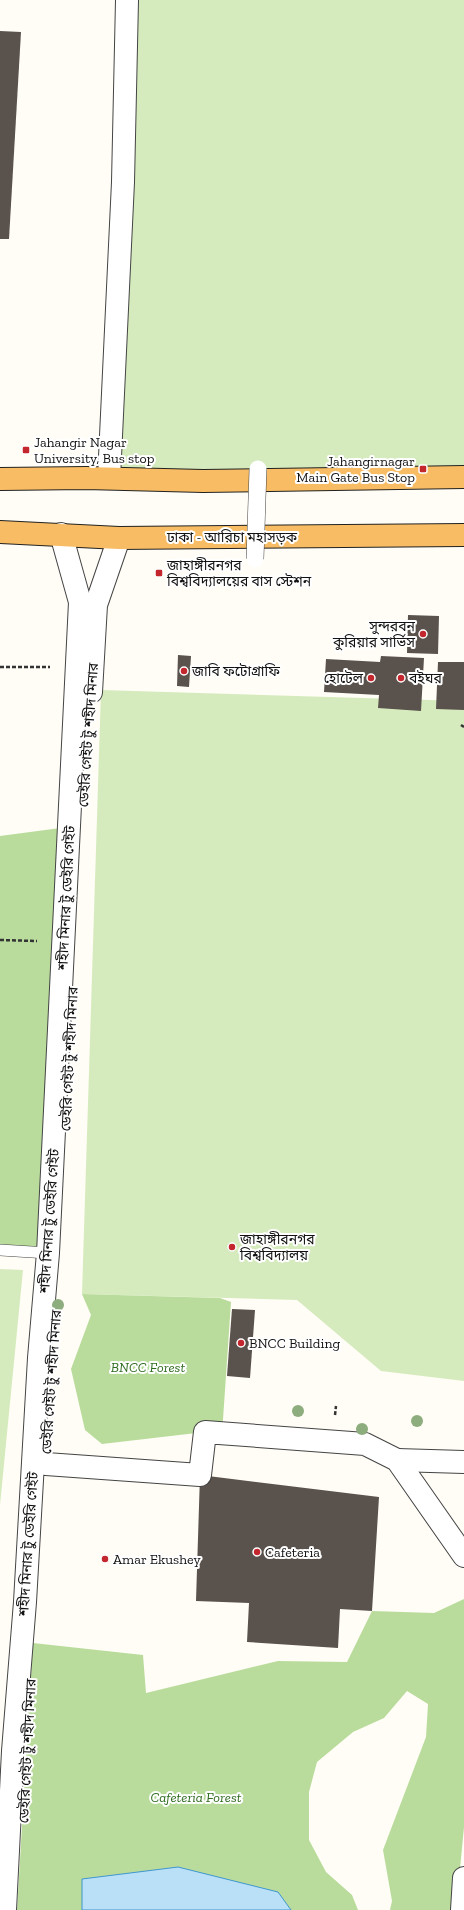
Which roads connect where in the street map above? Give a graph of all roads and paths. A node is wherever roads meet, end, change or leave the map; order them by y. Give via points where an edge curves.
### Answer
1 (127, 0) edge
2 (258, 469) dead end
3 (109, 478) junction
4 (464, 478) edge
5 (0, 479) edge
6 (0, 532) edge
7 (61, 534) junction
8 (464, 535) edge
9 (119, 538) junction
10 (256, 548) junction
11 (77, 666) junction
12 (0, 667) edge
13 (0, 940) edge
14 (64, 941) junction
15 (0, 1250) edge
16 (54, 1253) junction
17 (397, 1460) junction
18 (40, 1462) junction
19 (464, 1462) edge
20 (464, 1556) edge
21 (464, 1878) edge
22 (10, 1898) edge
23 (462, 1910) edge

1 - 3 street via 123,182
2 - 10 street, bridge
3 - 4 highway via 203,481
3 - 5 highway
6 - 7 highway, ঢাকা - আরিচা মহাসড়ক
7 - 9 highway, ঢাকা - আরিচা মহাসড়ক
7 - 11 street, শহীদ মিনার টু ডেইরি গেইট via 80,602
8 - 10 highway, ঢাকা - আরিচা মহাসড়ক
9 - 10 highway, ঢাকা - আরিচা মহাসড়ক
9 - 16 street, ডেইরি গেইট টু শহীদ মিনার via 96,605
11 - 12 path
11 - 14 street, শহীদ মিনার টু ডেইরি গেইট
13 - 14 path
14 - 16 street, শহীদ মিনার টু ডেইরি গেইট
15 - 16 lane
16 - 18 street, ডেইরি গেইট টু শহীদ মিনার
17 - 18 street via 366,1444 204,1432 200,1475
17 - 19 street
17 - 20 street
18 - 22 street, ডেইরি গেইট টু শহীদ মিনার via 37,1593
18 - 22 street, শহীদ মিনার টু ডেইরি গেইট via 13,1751
21 - 23 street

